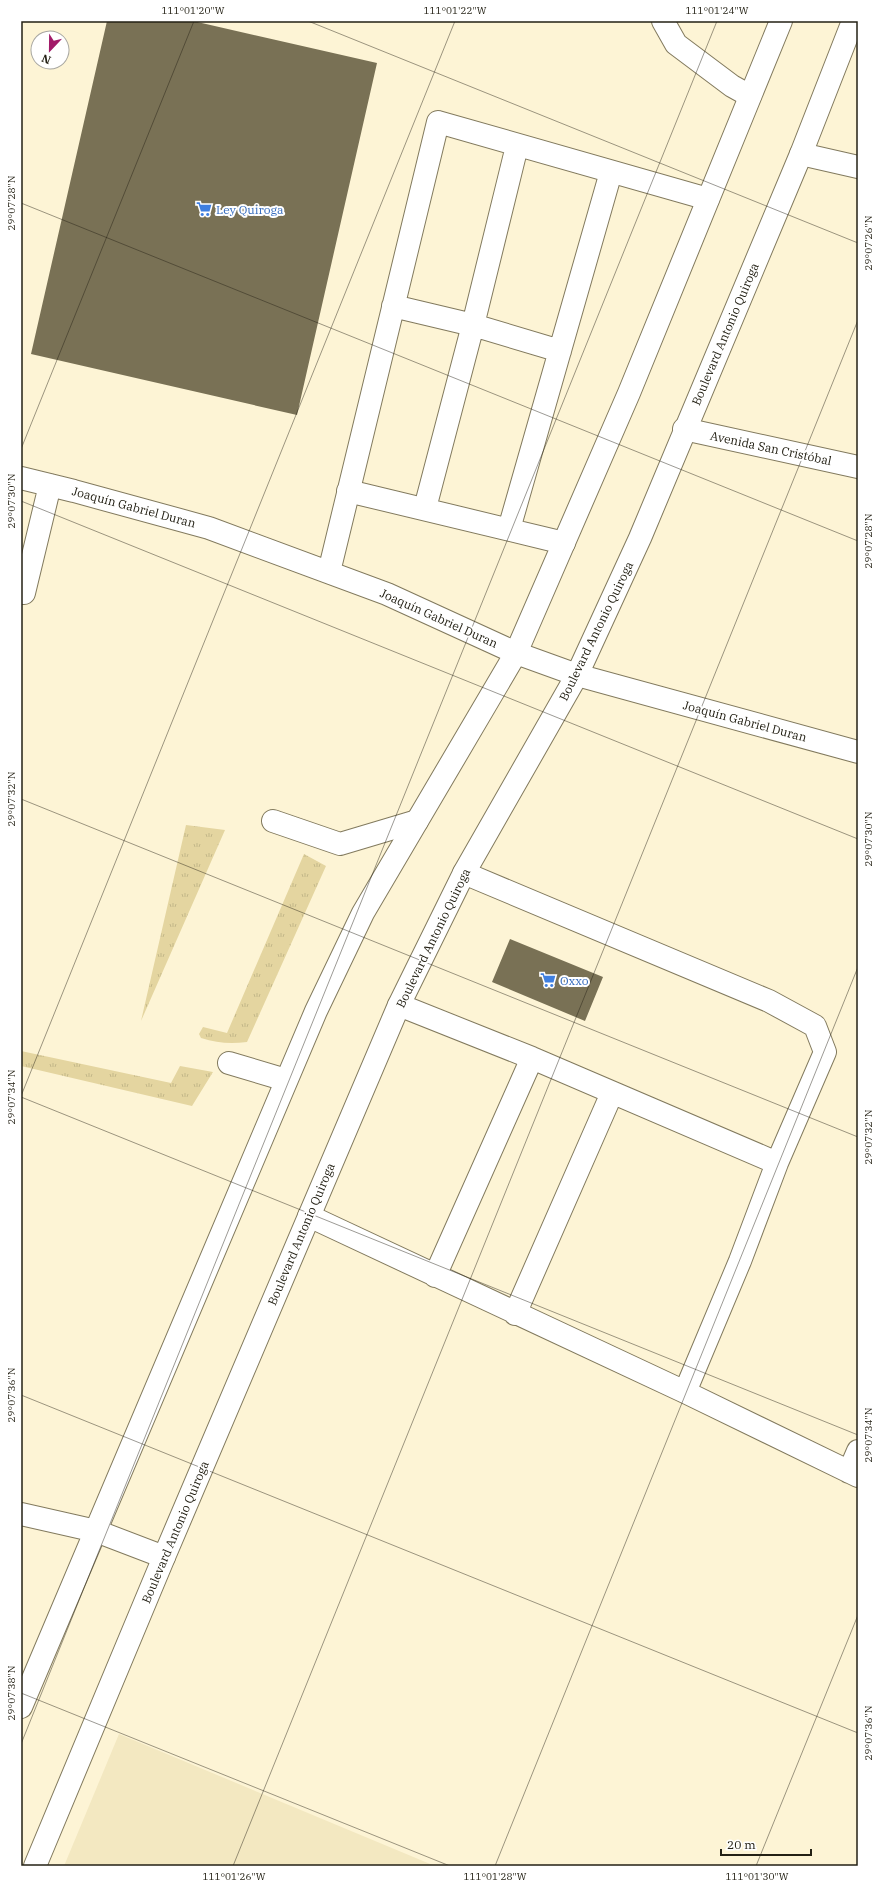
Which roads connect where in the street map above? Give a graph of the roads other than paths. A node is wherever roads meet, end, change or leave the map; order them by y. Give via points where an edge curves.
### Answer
1 (663, 21) edge
2 (781, 21) edge
3 (853, 21) edge
4 (750, 96) junction
5 (517, 146) junction
6 (801, 154) junction
7 (858, 167) edge
8 (611, 172) junction
9 (708, 199) junction
10 (393, 306) junction
11 (473, 325) junction
12 (560, 351) junction
13 (684, 429) junction
14 (858, 467) edge
15 (21, 478) edge
16 (50, 485) junction
17 (348, 490) junction
18 (424, 508) junction
19 (509, 529) junction
20 (564, 543) junction
21 (329, 572) junction
22 (24, 593) dead end
23 (516, 653) junction
24 (577, 675) junction
25 (858, 752) edge
26 (274, 821) dead end
27 (417, 821) junction
28 (464, 873) junction
29 (399, 1005) junction
30 (532, 1058) junction
31 (230, 1063) dead end
32 (286, 1080) junction
33 (612, 1093) junction
34 (777, 1163) junction
35 (309, 1216) junction
36 (435, 1276) junction
37 (515, 1314) junction
38 (685, 1392) junction
39 (858, 1451) edge
40 (854, 1474) edge
41 (21, 1514) edge
42 (96, 1531) junction
43 (164, 1557) junction
44 (21, 1707) edge
45 (35, 1866) edge

1 - 4 main road via 676,44 732,86
2 - 4 main road
3 - 6 main road, Boulevard Antonio Quiroga
4 - 9 main road
5 - 8 main road
5 - 10 main road via 438,122
5 - 11 main road
6 - 7 main road
6 - 13 main road, Boulevard Antonio Quiroga
8 - 9 main road
8 - 12 main road
9 - 20 main road via 629,393
10 - 11 main road
10 - 17 main road
11 - 12 main road
11 - 18 main road
12 - 19 main road
13 - 14 main road, Avenida San Cristóbal
13 - 24 main road, Boulevard Antonio Quiroga via 640,538
15 - 16 main road, Joaquín Gabriel Duran
16 - 21 main road, Joaquín Gabriel Duran via 209,528
16 - 22 main road
17 - 18 main road
17 - 21 main road
18 - 19 main road
19 - 20 main road
20 - 23 main road
21 - 23 main road, Joaquín Gabriel Duran via 387,594
23 - 24 main road, Joaquín Gabriel Duran
23 - 27 main road
24 - 25 main road, Joaquín Gabriel Duran
24 - 28 main road, Boulevard Antonio Quiroga
26 - 27 main road via 340,844
27 - 32 main road via 363,913
28 - 29 main road, Boulevard Antonio Quiroga
28 - 34 main road via 769,1002 815,1026 825,1052
29 - 30 main road
29 - 35 main road, Boulevard Antonio Quiroga
30 - 33 main road
30 - 36 main road
31 - 32 main road
32 - 42 main road
33 - 34 main road
33 - 37 main road
34 - 38 main road via 740,1261
35 - 36 main road
35 - 43 main road, Boulevard Antonio Quiroga
36 - 37 main road
37 - 38 main road
38 - 40 main road
39 - 40 main road
41 - 42 main road
42 - 43 main road
42 - 44 main road
43 - 45 main road, Boulevard Antonio Quiroga

